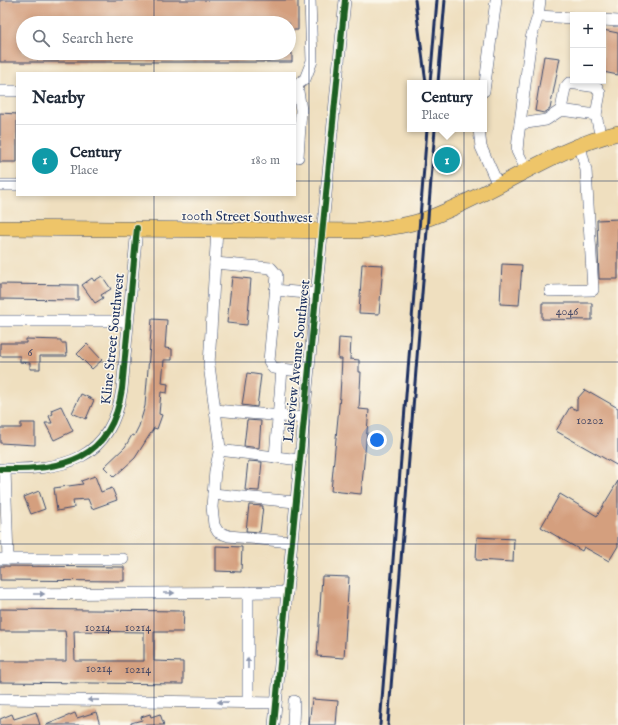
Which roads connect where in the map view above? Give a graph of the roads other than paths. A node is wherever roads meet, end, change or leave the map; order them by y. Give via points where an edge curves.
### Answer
1 (310, 0) edge
2 (345, 0) edge
3 (496, 0) edge
4 (540, 0) edge
5 (538, 16) junction
6 (570, 18) edge
7 (606, 20) edge
8 (618, 21) edge
9 (485, 80) edge
10 (296, 86) edge
11 (0, 91) edge
12 (16, 92) edge
13 (561, 110) junction
14 (596, 116) junction
15 (520, 124) junction
16 (480, 132) edge
17 (618, 133) edge
18 (601, 138) junction
19 (580, 146) junction
20 (296, 157) edge
21 (526, 171) junction
22 (0, 185) edge
23 (16, 185) edge
24 (498, 185) junction
25 (0, 228) edge
26 (138, 228) junction
27 (217, 229) junction
28 (322, 231) junction
29 (215, 263) junction
30 (275, 290) junction
31 (550, 291) dead end
32 (316, 294) junction
33 (0, 321) edge
34 (128, 321) junction
35 (282, 369) junction
36 (308, 372) junction
37 (215, 410) junction
38 (277, 416) junction
39 (304, 418) junction
40 (219, 450) junction
41 (275, 457) junction
42 (300, 460) junction
43 (3, 469) edge
44 (213, 494) junction
45 (295, 502) junction
46 (292, 542) junction
47 (4, 559) edge
48 (123, 559) dead end
49 (248, 592) junction
50 (286, 592) junction
51 (0, 594) edge
52 (0, 699) edge
53 (248, 702) junction
54 (276, 702) junction
55 (294, 702) dead end
56 (274, 725) edge
57 (293, 725) edge

1 - 10 street via 312,62 305,80
2 - 28 street, Lakeview Avenue Southwest
3 - 9 street
4 - 5 street
5 - 6 street
5 - 15 street via 531,38
7 - 8 street
10 - 20 street via 301,110
11 - 12 street
13 - 14 street
13 - 14 street via 565,88 569,82 597,87 600,93
13 - 15 street via 546,120
14 - 18 street
15 - 21 street via 517,151
16 - 24 street via 482,147
17 - 18 main road, 100th Street Southwest
18 - 19 main road, 100th Street Southwest
19 - 21 main road, 100th Street Southwest
19 - 31 street via 586,170 593,290
21 - 24 main road, 100th Street Southwest
22 - 23 street
24 - 28 main road, 100th Street Southwest via 429,218 388,229
25 - 26 main road, 100th Street Southwest
26 - 27 main road, 100th Street Southwest
26 - 34 street, Kline Street Southwest
27 - 28 main road, 100th Street Southwest
27 - 29 street
28 - 32 street, Lakeview Avenue Southwest
29 - 30 street via 271,268 277,275
29 - 37 street via 209,365
30 - 32 street
30 - 35 street via 269,361 273,368
32 - 36 street, Lakeview Avenue Southwest
33 - 34 street
34 - 43 street, Kline Street Southwest via 119,408 105,436 87,453 65,464
35 - 36 street
35 - 38 street
36 - 39 street, Lakeview Avenue Southwest
37 - 38 street
37 - 40 street
38 - 39 street
38 - 41 street
39 - 42 street, Lakeview Avenue Southwest
40 - 41 street
40 - 44 street
41 - 42 street
42 - 45 street, Lakeview Avenue Southwest
43 - 47 street, Kline Street Southwest
44 - 45 street
44 - 46 street via 214,525 218,532 229,536
45 - 46 street, Lakeview Avenue Southwest
46 - 50 street, Lakeview Avenue Southwest
47 - 48 street
49 - 50 street
51 -> 49 street
53 -> 49 street
50 - 54 street, Lakeview Avenue Southwest
53 -> 52 street
53 - 54 street
54 - 56 street, Lakeview Avenue Southwest
55 - 57 street

